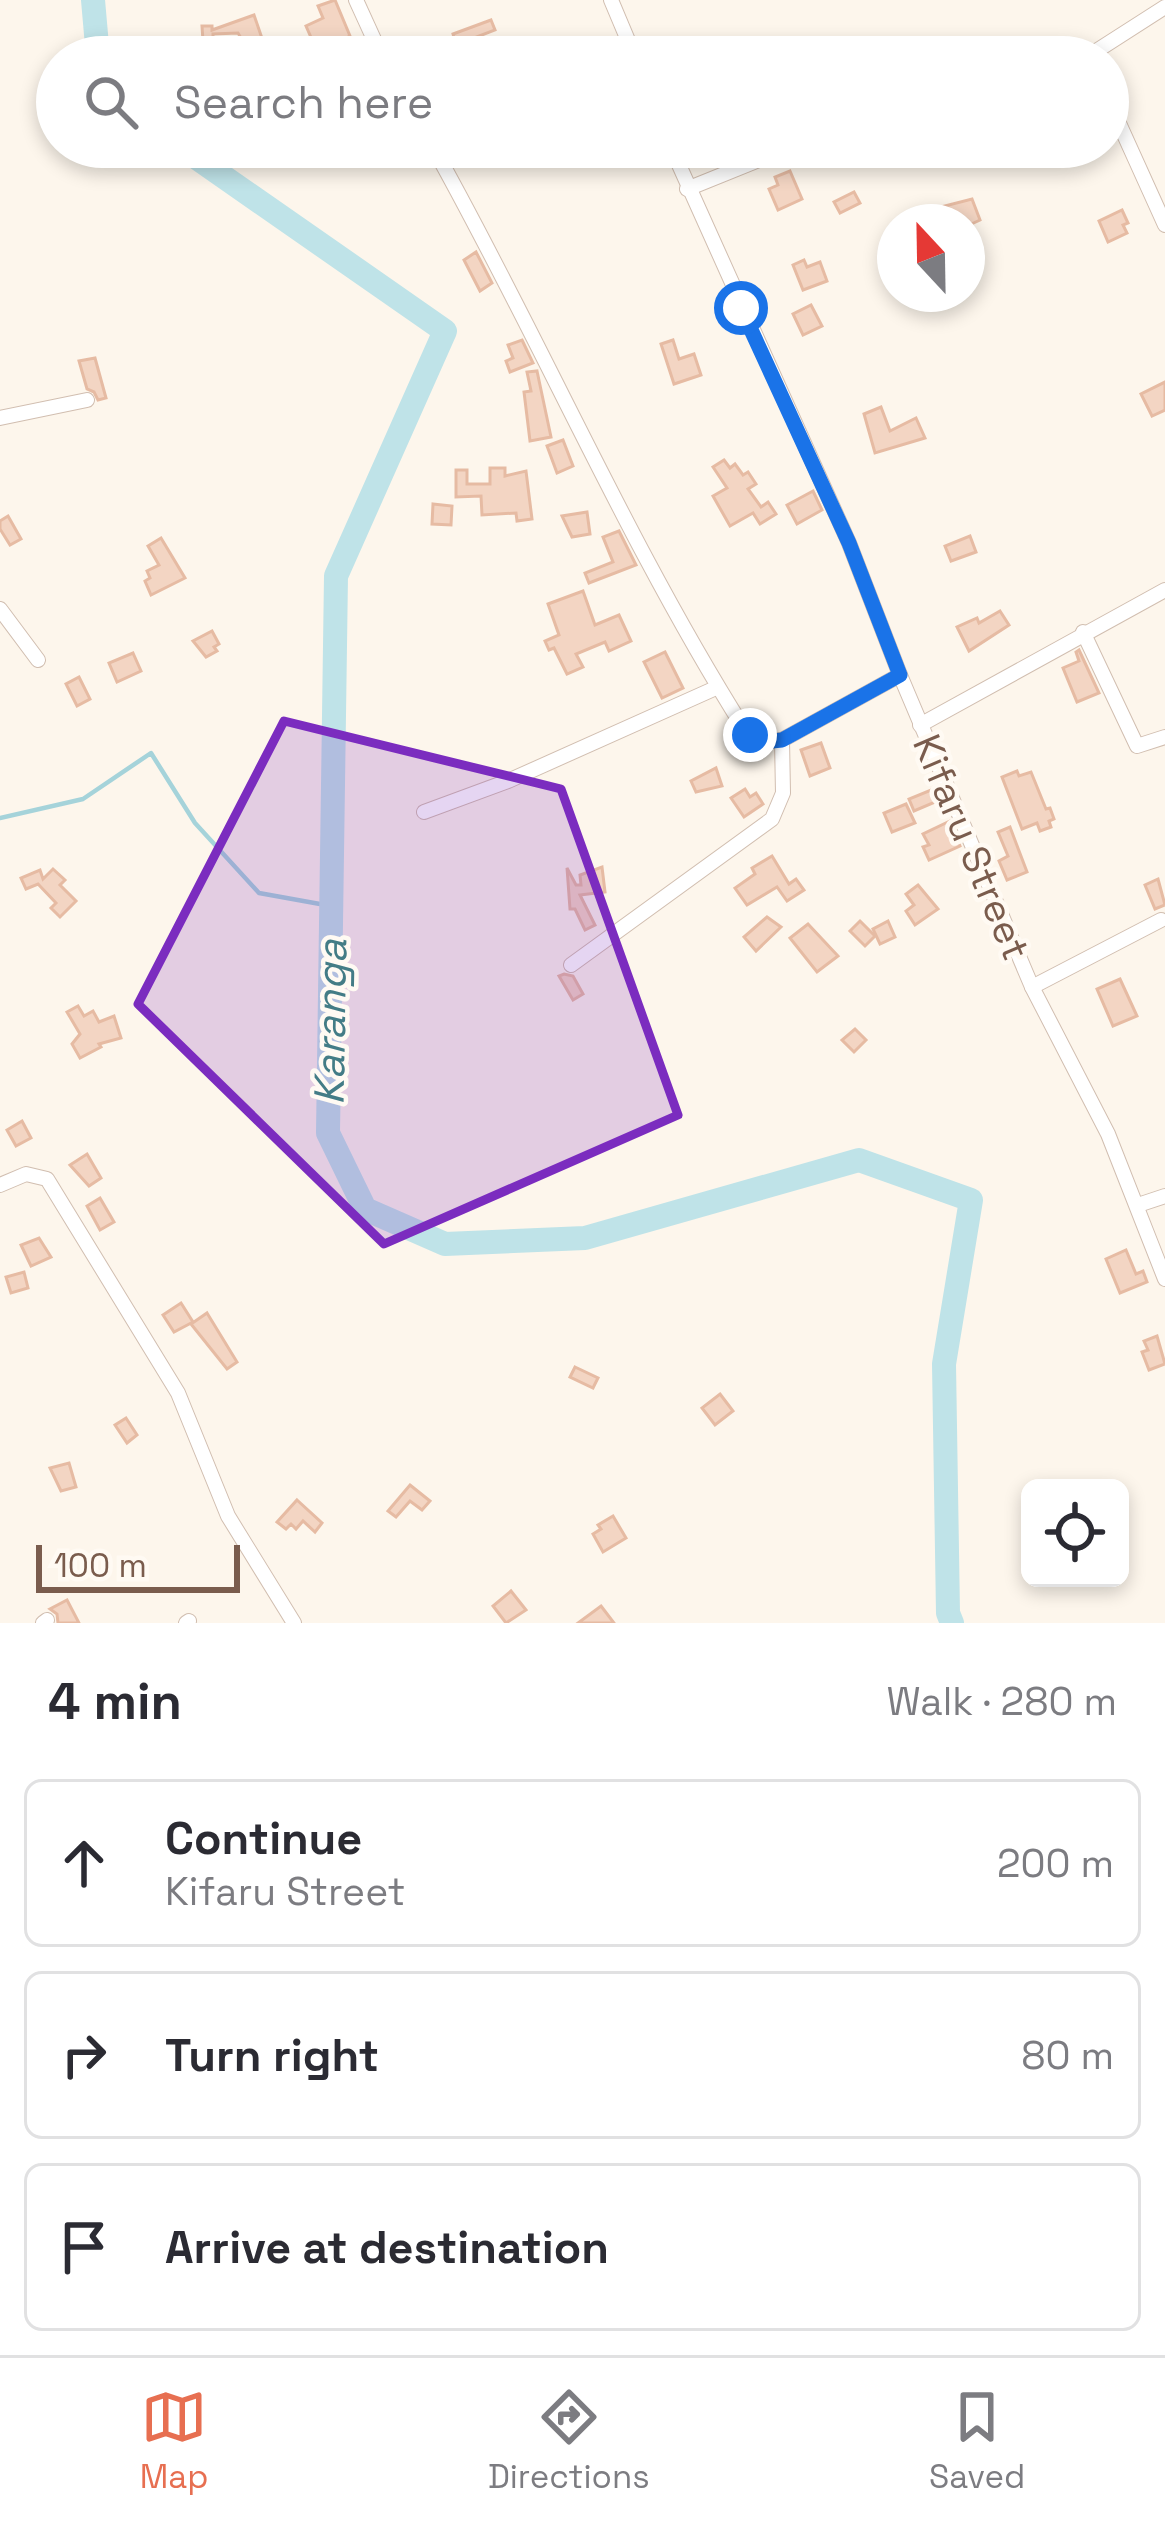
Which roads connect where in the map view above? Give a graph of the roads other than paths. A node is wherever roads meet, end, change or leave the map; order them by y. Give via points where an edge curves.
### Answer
1 (356, 0) edge
2 (611, 0) edge
3 (1165, 8) edge
4 (372, 36) edge
5 (626, 36) edge
6 (1121, 36) edge
7 (1129, 145) edge
8 (445, 168) edge
9 (679, 168) edge
10 (739, 168) edge
11 (687, 189) junction
12 (1165, 225) edge
13 (87, 400) dead end
14 (0, 418) edge
15 (1165, 590) edge
16 (0, 608) edge
17 (1083, 632) junction
18 (38, 660) dead end
19 (900, 675) junction
20 (718, 687) junction
21 (920, 725) junction
22 (1165, 737) edge
23 (782, 740) junction
24 (424, 812) dead end
25 (1161, 920) dead end
26 (572, 964) dead end
27 (1032, 987) junction
28 (0, 1185) edge
29 (1165, 1196) edge
30 (1138, 1205) junction
31 (1165, 1279) edge
32 (294, 1623) edge

1 - 4 street
2 - 5 street
3 - 6 street
7 - 12 street
8 - 20 street
9 - 11 street, Kifaru Street
10 - 11 street
11 - 19 street, Kifaru Street via 849,543
13 - 14 street
15 - 17 street
16 - 18 street
17 - 21 street
17 - 22 street via 1135,744
19 - 21 street, Kifaru Street
19 - 23 street
20 - 23 street via 755,740
20 - 24 street
21 - 27 street, Kifaru Street
23 - 26 street via 783,793 772,819
25 - 27 street
27 - 30 street, Kifaru Street
28 - 32 street via 26,1174 47,1178 178,1393 228,1516
29 - 30 street
30 - 31 street, Kifaru Street

